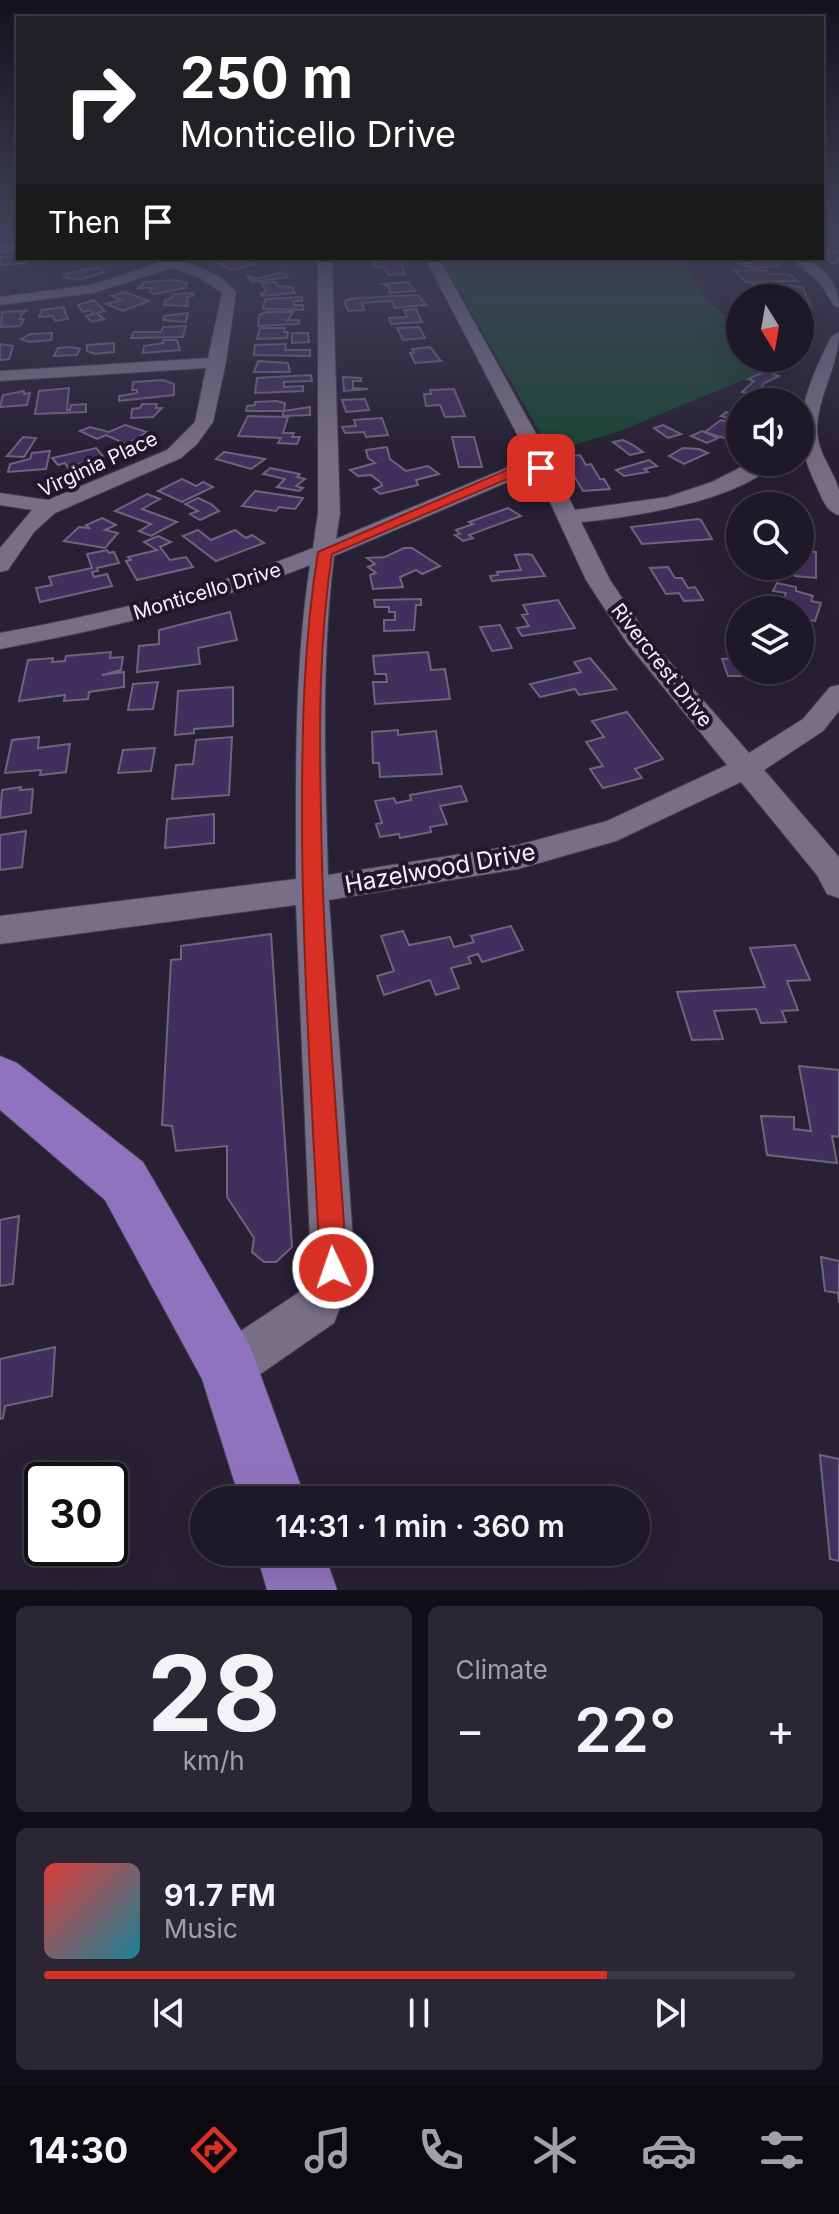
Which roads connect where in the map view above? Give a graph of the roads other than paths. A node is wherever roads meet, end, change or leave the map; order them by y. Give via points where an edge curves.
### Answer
1 (227, 306) edge
2 (326, 306) edge
3 (458, 306) edge
4 (839, 337) edge
5 (218, 362) junction
6 (0, 376) edge
7 (814, 399) edge
8 (814, 459) edge
9 (541, 468) junction
10 (738, 476) edge
11 (0, 499) edge
12 (50, 507) junction
13 (839, 509) edge
14 (569, 517) junction
15 (325, 552) junction
16 (0, 565) edge
17 (0, 641) edge
18 (839, 693) edge
19 (746, 768) junction
20 (839, 885) edge
21 (312, 890) junction
22 (0, 930) edge
23 (0, 1079) edge
24 (229, 1367) junction
25 (268, 1486) edge
26 (294, 1566) edge
27 (302, 1590) edge

1 - 5 street, Virginia Place
2 - 15 street
3 - 9 street, Rivercrest Drive
4 - 7 street
5 - 6 street
5 - 12 street, Virginia Place via 204,422 183,448
8 - 13 street
9 - 14 street, Rivercrest Drive
9 - 15 street, Monticello Drive via 518,470
10 - 14 street via 671,503
11 - 12 street
12 - 16 street, Virginia Place via 24,529
14 - 19 street, Rivercrest Drive via 598,580 640,643
15 - 17 street, Monticello Drive via 223,589
15 - 21 street via 310,694
18 - 19 street, Hazelwood Drive via 813,725
19 - 20 street, Rivercrest Drive
19 - 21 street, Hazelwood Drive via 616,830 518,857
21 - 22 street, Hazelwood Drive
21 - 24 street via 333,1268 318,1307
23 - 24 main road via 124,1181
24 - 25 main road
26 - 27 main road

